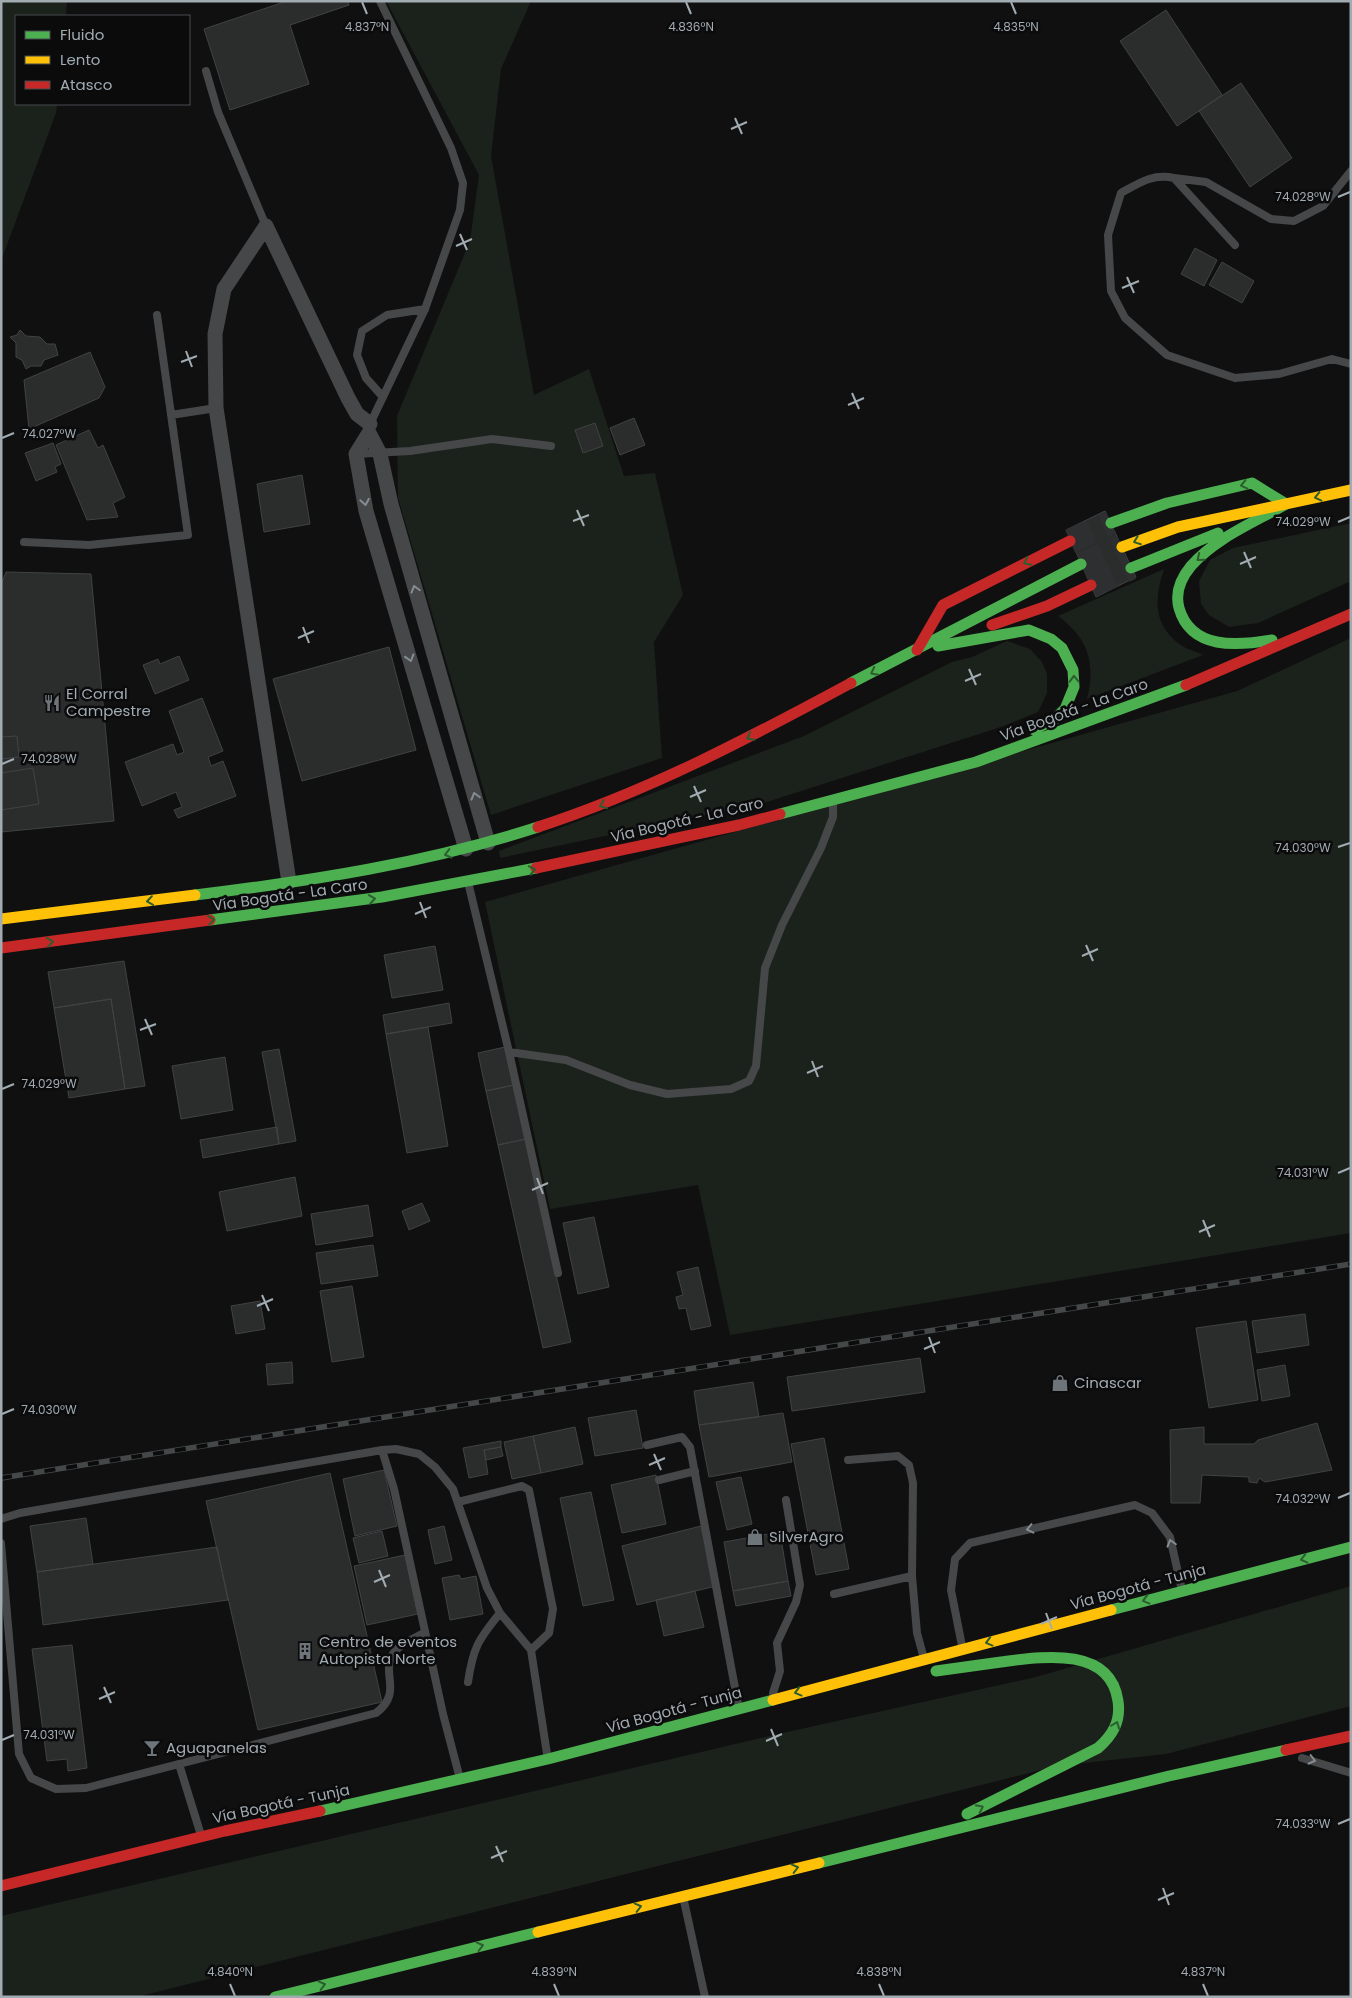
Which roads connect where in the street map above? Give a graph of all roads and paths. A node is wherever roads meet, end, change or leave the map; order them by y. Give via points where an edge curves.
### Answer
1 (380, 1) edge
2 (206, 70) dead end
3 (1351, 171) edge
4 (1174, 178) junction
5 (266, 226) junction
6 (1235, 245) dead end
7 (425, 309) junction
8 (157, 315) dead end
9 (1351, 364) edge
10 (383, 397) junction
11 (216, 408) junction
12 (171, 415) junction
13 (370, 424) joint
14 (551, 446) dead end
15 (356, 454) junction
16 (380, 454) junction
17 (1351, 490) edge
18 (1286, 504) junction
19 (1211, 508) dead end
20 (1110, 523) tunnel mouth
21 (1145, 524) dead end
22 (1122, 532) tunnel mouth
23 (1070, 541) tunnel mouth
24 (24, 542) dead end
25 (1122, 547) tunnel mouth
26 (1129, 563) tunnel mouth
27 (1081, 564) tunnel mouth
28 (1089, 581) tunnel mouth
29 (1351, 614) edge
30 (957, 615) dead end
31 (1310, 632) junction
32 (917, 650) junction
33 (976, 762) junction
34 (833, 799) junction
35 (488, 843) junction
36 (466, 849) junction
37 (289, 882) junction
38 (468, 882) junction
39 (1, 920) edge
40 (1, 948) edge
41 (509, 1052) junction
42 (558, 1273) dead end
43 (647, 1445) dead end
44 (382, 1450) junction
45 (848, 1460) dead end
46 (695, 1471) junction
47 (659, 1480) dead end
48 (786, 1500) dead end
49 (458, 1502) junction
50 (1, 1520) edge
51 (1, 1543) edge
52 (1351, 1547) edge
53 (912, 1576) junction
54 (1182, 1591) junction
55 (834, 1594) dead end
56 (500, 1613) junction
57 (425, 1632) junction
58 (962, 1649) junction
59 (531, 1650) junction
60 (924, 1659) junction
61 (468, 1682) dead end
62 (828, 1684) junction
63 (770, 1700) junction
64 (739, 1708) junction
65 (1351, 1736) edge
66 (1272, 1753) junction
67 (548, 1759) junction
68 (179, 1764) junction
69 (1351, 1773) edge
70 (461, 1780) junction
71 (201, 1836) junction
72 (921, 1837) junction
73 (1, 1886) edge
74 (683, 1896) junction
75 (275, 1997) edge
76 (705, 1997) edge

1 - 7 lane via 451,148 463,183 460,210
2 - 5 lane via 218,112
3 - 4 lane via 1323,206 1294,221 1271,219 1206,182
4 - 6 lane
4 - 9 lane via 1161,175 1121,193 1108,235 1111,291 1125,318 1167,356 1236,378 1279,374 1332,359
5 - 11 street via 224,289 214,334
5 - 13 street via 348,398 357,414
7 - 10 lane
7 - 10 lane via 387,315 362,331 357,355 366,378
8 - 12 lane
10 - 13 lane
11 - 12 lane
11 - 37 street
12 - 24 lane via 188,535 89,545
14 - 16 lane via 492,439
15 - 16 lane
15 - 16 street via 369,433
15 -> 36 street via 366,511
35 -> 16 street via 391,504
17 -> 18 main road
18 - 19 main road via 1259,498
18 -> 20 main road via 1252,483 1167,503
18 -> 25 main road via 1178,527
18 - 26 main road
18 -> 31 main road via 1200,557 1182,580 1177,595 1179,611 1184,624 1194,635 1229,645 1252,644
21 - 22 main road
23 -> 32 main road via 943,605
27 - 32 main road, Vía Bogotá - La Caro
28 - 32 main road, Vía Bogotá - La Caro
29 - 31 main road, Vía Bogotá - La Caro
30 - 32 main road, Vía Bogotá - La Caro
31 - 33 main road, Vía Bogotá - La Caro via 1210,676
33 -> 32 main road via 1055,719 1065,709 1074,687 1070,659 1051,639 1029,630
32 -> 35 main road, Vía Bogotá - La Caro via 695,766 588,811
33 - 34 main road, Vía Bogotá - La Caro
38 -> 34 main road, Vía Bogotá - La Caro via 729,827
34 - 41 lane via 833,817 821,848 765,968 756,1066 749,1081 731,1090 667,1094 630,1086 566,1060
35 - 36 main road, Vía Bogotá - La Caro
36 -> 37 main road, Vía Bogotá - La Caro
37 -> 39 main road, Vía Bogotá - La Caro
40 -> 38 main road, Vía Bogotá - La Caro via 295,910
38 - 41 lane
41 - 42 lane
43 - 46 lane via 682,1437 690,1447
44 - 49 lane via 419,1454 453,1489
44 - 50 lane via 20,1513
44 - 57 lane via 394,1489
45 - 53 lane via 898,1456 908,1465 913,1483
46 - 47 lane
46 - 64 lane
48 - 63 lane via 800,1585 796,1602 777,1643 780,1671
49 - 56 lane via 487,1588
49 - 59 lane via 522,1486 529,1490 554,1609 549,1633
51 - 68 lane via 19,1754 31,1778 56,1788 86,1788
52 -> 54 main road, Vía Bogotá - Tunja
53 - 55 lane
53 - 60 lane via 917,1633
54 -> 58 main road, Vía Bogotá - Tunja
54 -> 58 lane via 1170,1537 1152,1513 1135,1505 970,1542 955,1558 951,1590
56 - 59 lane
56 - 61 lane via 472,1654
57 - 68 lane via 397,1649 389,1659 390,1697 387,1705 376,1713
57 - 70 lane
58 - 60 main road, Vía Bogotá - Tunja
59 - 67 lane
60 - 62 main road, Vía Bogotá - Tunja
62 -> 63 main road, Vía Bogotá - Tunja
72 -> 62 main road via 1090,1753 1108,1740 1119,1722 1118,1700 1111,1681 1094,1664 1052,1656
63 - 64 main road, Vía Bogotá - Tunja
64 - 67 main road, Vía Bogotá - Tunja
65 - 66 main road
66 -> 69 lane via 1311,1759
66 - 72 main road
67 - 70 main road, Vía Bogotá - Tunja
68 - 71 lane
70 - 71 main road, Vía Bogotá - Tunja
71 - 73 main road, Vía Bogotá - Tunja
74 -> 72 main road
75 -> 74 main road
74 - 76 lane

